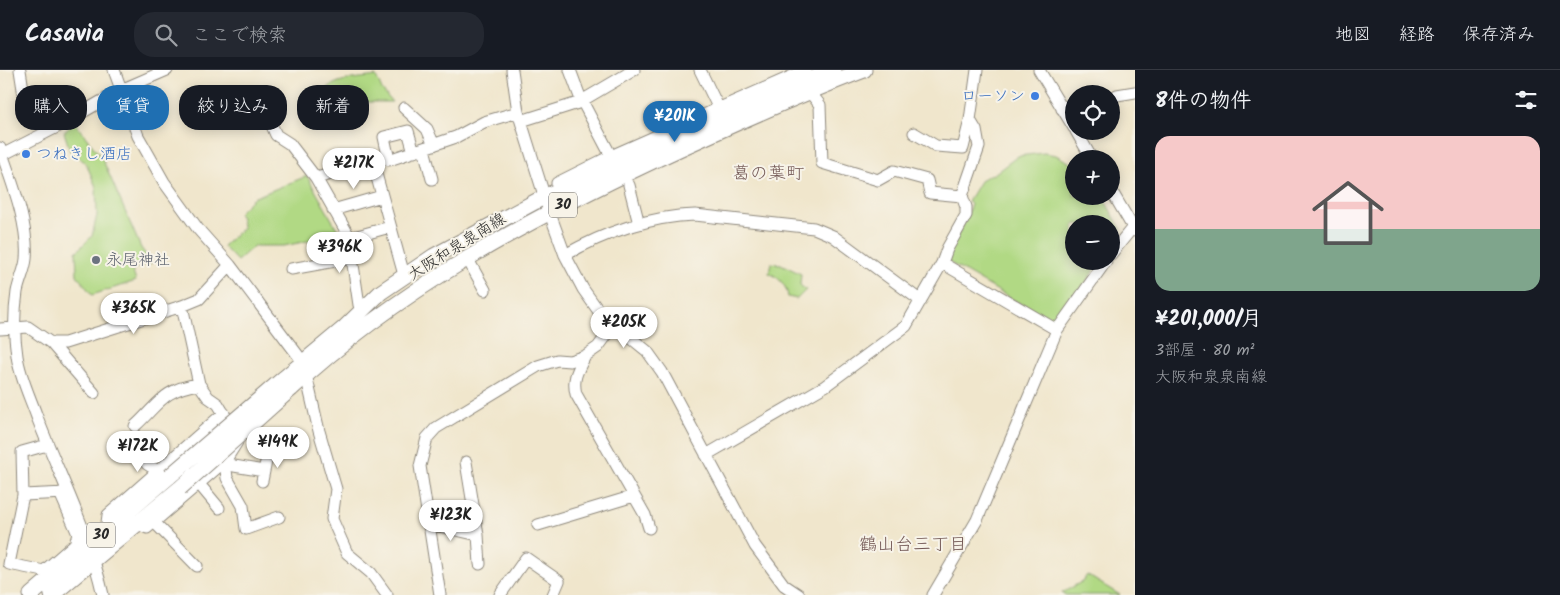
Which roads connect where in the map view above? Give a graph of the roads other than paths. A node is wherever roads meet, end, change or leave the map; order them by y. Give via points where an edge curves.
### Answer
1 (20, 70) edge
2 (114, 70) edge
3 (167, 70) edge
4 (512, 70) edge
5 (570, 70) edge
6 (634, 70) edge
7 (700, 70) edge
8 (833, 70) edge
9 (864, 70) edge
10 (977, 70) edge
11 (1039, 70) edge
12 (621, 73) edge
13 (801, 78) edge
14 (22, 85) edge
15 (119, 85) edge
16 (132, 85) edge
17 (1135, 92) edge
18 (1120, 94) edge
19 (582, 101) junction
20 (97, 104) edge
21 (1065, 107) edge
22 (404, 108) dead end
23 (719, 109) junction
24 (1062, 109) junction
25 (1065, 114) edge
26 (519, 117) junction
27 (970, 120) junction
28 (136, 130) edge
29 (274, 130) edge
30 (914, 133) dead end
31 (424, 149) junction
32 (1, 155) edge
33 (611, 156) junction
34 (316, 178) junction
35 (432, 178) dead end
36 (5, 182) edge
37 (629, 186) dead end
38 (382, 196) junction
39 (962, 196) junction
40 (547, 204) junction
41 (1120, 205) edge
42 (333, 210) junction
43 (639, 224) junction
44 (390, 227) junction
45 (1134, 229) edge
46 (1120, 244) edge
47 (566, 255) junction
48 (467, 258) junction
49 (942, 263) junction
50 (230, 265) junction
51 (291, 269) dead end
52 (1100, 270) edge
53 (404, 275) junction
54 (485, 290) dead end
55 (920, 301) junction
56 (182, 306) junction
57 (363, 310) junction
58 (615, 324) junction
59 (16, 327) junction
60 (0, 329) edge
61 (1057, 330) junction
62 (51, 344) junction
63 (585, 356) junction
64 (305, 368) junction
65 (199, 384) junction
66 (94, 393) dead end
67 (224, 413) junction
68 (135, 426) dead end
69 (47, 445) junction
70 (268, 452) dead end
71 (139, 453) dead end
72 (706, 455) junction
73 (225, 461) junction
74 (466, 462) dead end
75 (170, 478) junction
76 (199, 484) junction
77 (65, 493) junction
78 (23, 495) junction
79 (634, 496) junction
80 (219, 508) dead end
81 (279, 517) dead end
82 (154, 522) junction
83 (135, 523) junction
84 (430, 524) junction
85 (538, 525) dead end
86 (649, 528) dead end
87 (478, 535) junction
88 (92, 553) junction
89 (480, 564) dead end
90 (197, 566) dead end
91 (31, 595) edge
92 (52, 595) edge
93 (103, 595) edge
94 (387, 595) edge
95 (440, 595) edge
96 (500, 595) edge
97 (553, 595) edge
98 (799, 595) edge
99 (933, 595) edge

1 - 14 street
2 - 15 street
3 - 16 street
4 - 26 street
5 - 19 street
6 - 12 street
7 - 23 street
8 - 13 main road, 大阪和泉泉南線 / 30
9 - 13 main road, 大阪和泉泉南線 / 30
10 - 27 street
11 - 24 street
12 - 19 street
13 - 23 street
13 - 39 street via 820,105 822,163 878,180 894,172 926,180 930,193
13 - 40 main road, 大阪和泉泉南線 / 30 via 745,118
17 - 18 street
19 - 26 street
19 - 33 street
20 - 32 street
21 - 24 street
22 - 31 street via 427,129
23 - 33 street
24 - 25 street
26 - 31 street via 484,122
26 - 40 street
27 - 30 street via 963,148 936,146
27 - 39 street via 976,130 979,147
28 - 50 street via 164,182 198,229
29 - 34 street via 290,144
31 - 35 street
32 - 36 street
33 - 40 street via 556,183
34 - 38 street via 373,163
34 - 42 street
36 - 59 street via 22,220 26,259 18,290
37 - 43 street
38 - 42 street
38 - 44 street
39 - 49 street via 966,215
40 - 47 street
40 - 48 main road, 大阪和泉泉南線 / 30
40 - 53 main road, 大阪和泉泉南線 / 30 via 434,256
41 - 45 street
42 - 44 street via 350,238
43 - 47 street
43 - 55 street via 695,215 814,228 832,236
44 - 53 street
45 - 46 street
47 - 58 street via 600,314
48 - 54 street
48 - 64 main road, 大阪和泉泉南線 / 30
49 - 55 street
49 - 61 street
50 - 56 street via 199,299
50 - 64 street
51 - 57 street via 352,258 359,305
52 - 61 street
53 - 57 main road, 大阪和泉泉南線 / 30
55 - 72 street via 906,326 825,386
56 - 62 street via 65,343
56 - 65 street
57 - 64 main road, 大阪和泉泉南線 / 30
58 - 63 street via 598,346
58 - 72 street via 647,351 662,372
59 - 60 street
59 - 62 street via 35,330
59 - 69 street via 21,375
61 - 99 street via 977,520
62 - 66 street
63 - 79 street via 575,374 576,394
63 - 84 street via 538,366 436,428 427,438 420,466
64 - 75 main road, 大阪和泉泉南線 / 30, bridge
64 - 94 street via 336,489 332,519 346,553 371,573
65 - 67 street
65 - 68 street via 181,387 158,400
67 - 73 street via 237,442
67 - 75 street
69 - 77 street
69 - 78 street via 22,452
70 - 73 street via 263,476
71 - 75 street via 147,464
72 - 98 street via 755,546 784,585
73 - 76 street
73 - 81 street via 227,478 243,506 246,529
74 - 87 street
75 - 83 main road, 大阪和泉泉南線 / 30
75 - 88 main road, 大阪和泉泉南線 / 30 via 106,530
76 - 80 street
76 - 82 street
77 - 78 street
77 - 78 street via 78,534 75,544 44,571 9,564
77 - 88 street
79 - 85 street
79 - 86 street
82 - 83 street via 147,528
82 - 90 street via 191,552
83 - 88 main road, 大阪和泉泉南線 / 30
84 - 87 street
84 - 95 street
87 - 89 street
88 - 91 main road, 大阪和泉泉南線 / 30
88 - 92 main road, 大阪和泉泉南線 / 30
88 - 93 street
96 - 97 street via 526,558 559,581

